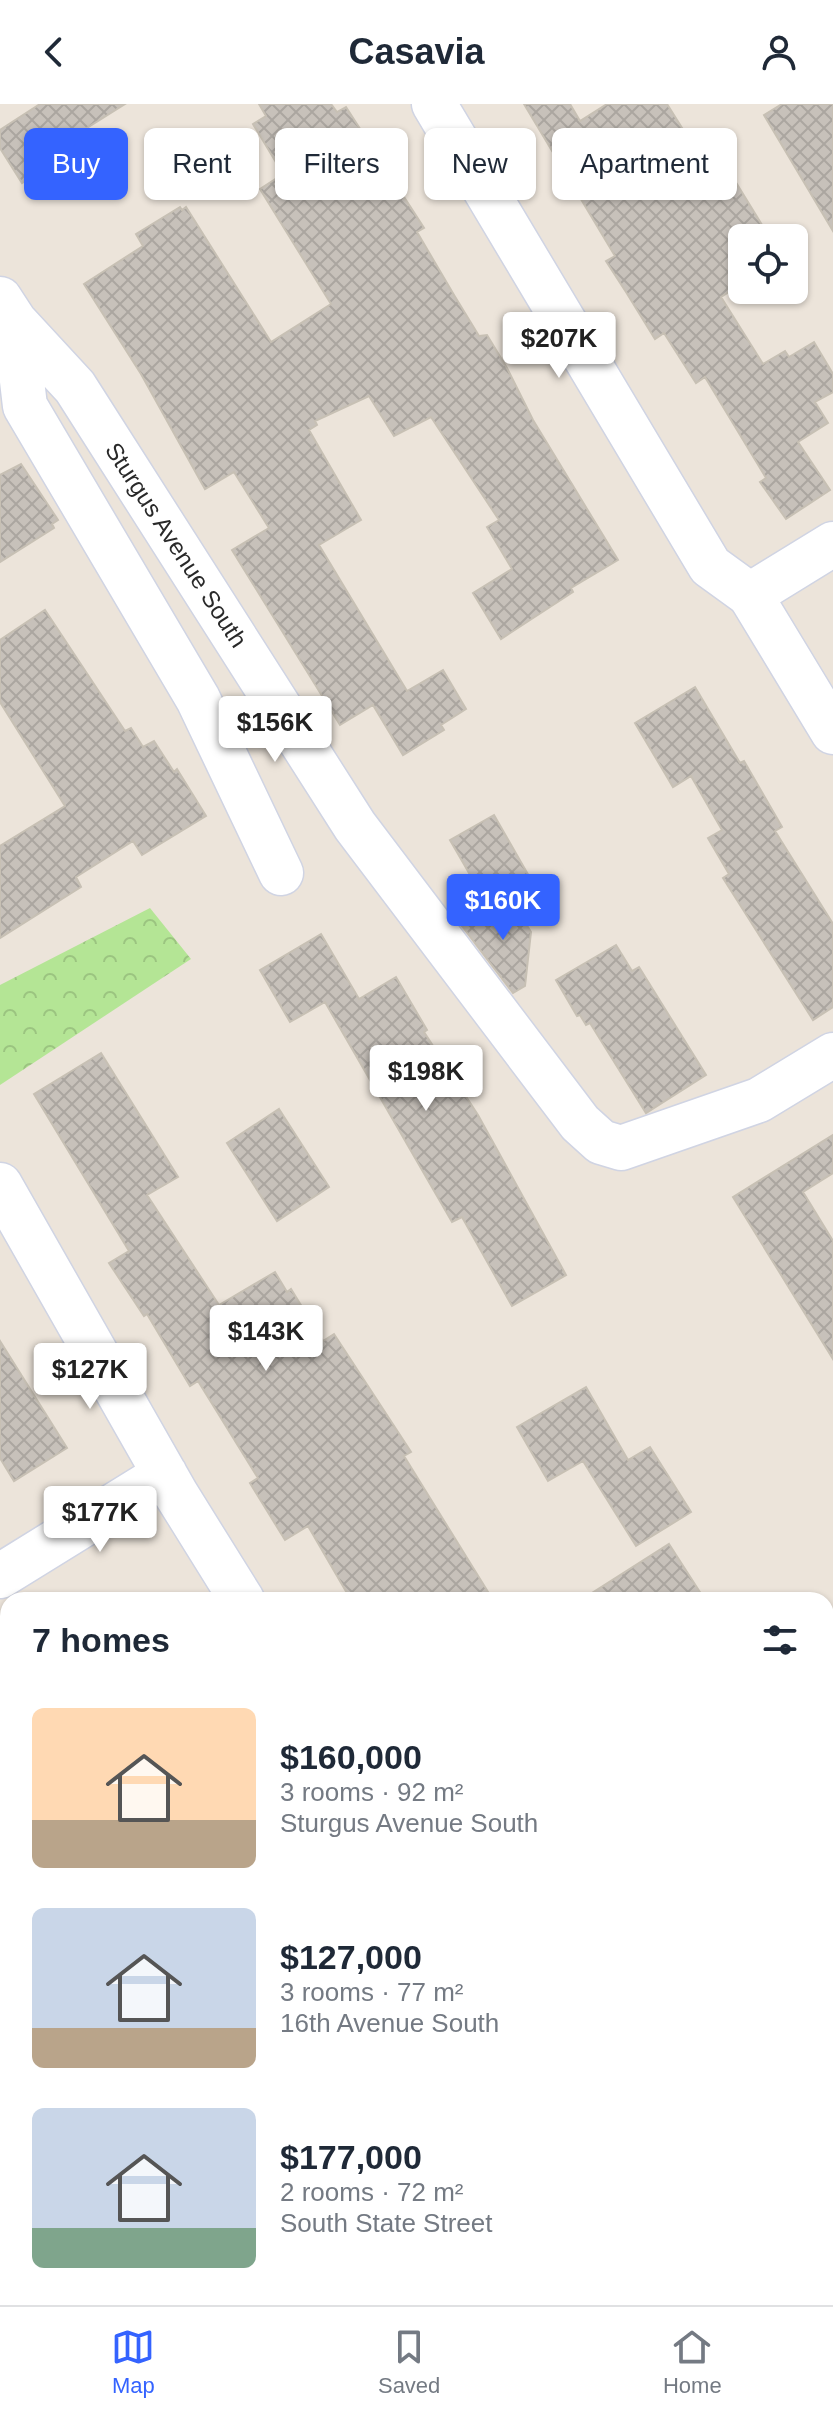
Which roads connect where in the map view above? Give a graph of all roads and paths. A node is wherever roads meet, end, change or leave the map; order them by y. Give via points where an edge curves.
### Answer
1 (434, 104) edge
2 (7, 310) edge
3 (833, 544) edge
4 (750, 595) junction
5 (833, 732) edge
6 (281, 873) dead end
7 (833, 1055) edge
8 (0, 1185) edge
9 (165, 1474) junction
10 (0, 1576) edge
11 (237, 1592) edge

1 - 4 street via 710,566
2 - 6 street, Sturgus Avenue South via 25,406 198,699
2 - 7 street, Sturgus Avenue South via 75,387 355,826 580,1123 601,1142 621,1148 759,1100
3 - 4 street
4 - 5 street
8 - 9 street
9 - 10 street
9 - 11 street

